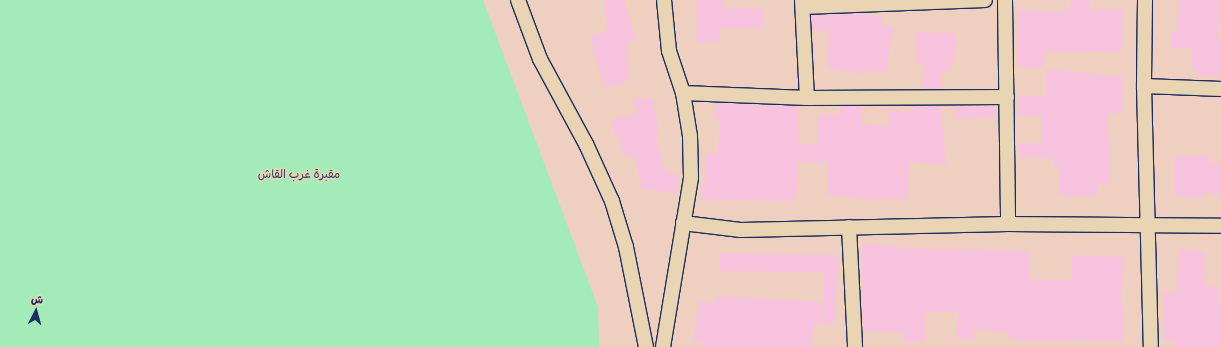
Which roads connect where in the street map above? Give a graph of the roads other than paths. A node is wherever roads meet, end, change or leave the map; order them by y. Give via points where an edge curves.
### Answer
1 (518, 0) edge
2 (664, 0) edge
3 (985, 0) edge
4 (1005, 0) edge
5 (1145, 0) edge
6 (802, 4) edge
7 (1144, 86) junction
8 (1221, 89) edge
9 (683, 93) junction
10 (1007, 97) junction
11 (807, 98) junction
12 (684, 223) junction
13 (1008, 224) junction
14 (1148, 225) junction
15 (1221, 226) edge
16 (848, 227) junction
17 (646, 347) edge
18 (663, 347) edge
19 (855, 347) edge
20 (1151, 347) edge

1 - 17 street via 540,59 586,144 612,201 626,247
2 - 9 street via 669,52
3 - 6 street
4 - 10 street
5 - 7 street
6 - 11 street
7 - 8 street
7 - 14 street
9 - 11 street
9 - 12 street via 690,136 691,177
10 - 11 street
10 - 13 street
12 - 16 street via 741,230
12 - 18 street
13 - 14 street
13 - 16 street
14 - 15 street
14 - 20 street
16 - 19 street

